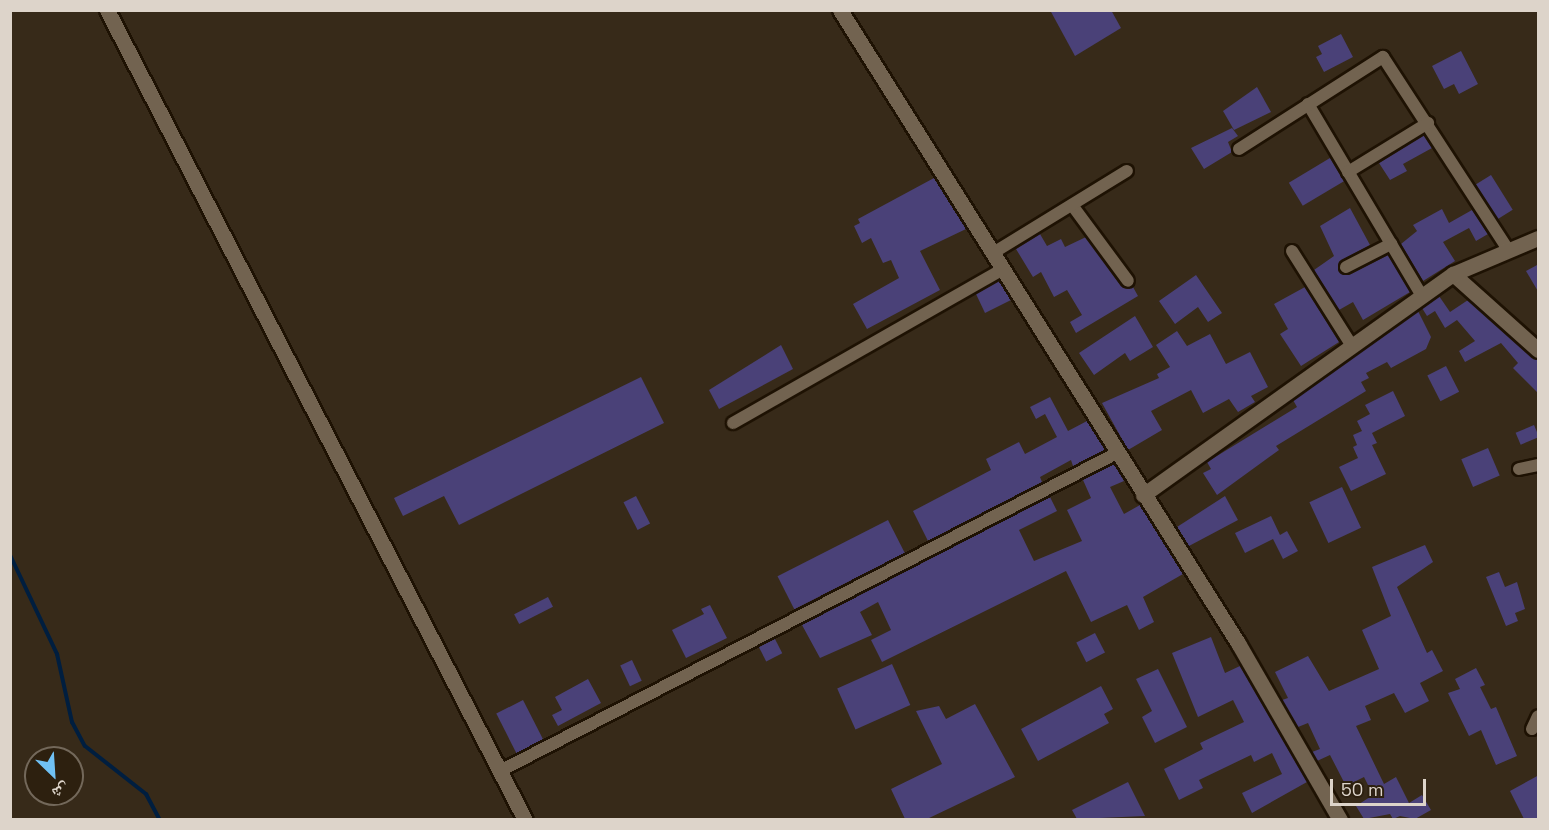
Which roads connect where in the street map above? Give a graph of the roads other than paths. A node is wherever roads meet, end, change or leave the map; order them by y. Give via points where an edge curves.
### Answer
1 (107, 10) edge
2 (840, 10) edge
3 (1308, 104) junction
4 (1428, 123) junction
5 (1239, 150) dead end
6 (1127, 171) dead end
7 (1348, 172) junction
8 (1072, 205) junction
9 (1539, 238) edge
10 (1391, 244) junction
11 (1507, 248) junction
12 (1292, 250) dead end
13 (993, 253) junction
14 (1346, 267) dead end
15 (1003, 269) junction
16 (1453, 274) junction
17 (1128, 281) dead end
18 (1422, 296) junction
19 (1352, 346) junction
20 (1539, 350) edge
21 (733, 423) dead end
22 (1117, 453) junction
23 (1539, 465) edge
24 (1520, 469) dead end
25 (1143, 495) junction
26 (1539, 716) edge
27 (1532, 729) dead end
28 (500, 771) junction
29 (525, 819) edge
30 (1340, 819) edge

1 - 28 main road
2 - 13 main road
3 - 4 street via 1383,57
3 - 5 street
3 - 7 street
4 - 7 street
4 - 11 street
6 - 8 street
7 - 10 street
8 - 13 street
8 - 17 street
9 - 11 main road
10 - 14 street
10 - 18 street
11 - 16 main road
12 - 19 street
13 - 15 main road
15 - 21 street
15 - 22 main road
16 - 18 main road
16 - 20 main road
18 - 19 main road
19 - 25 main road
22 - 25 main road
22 - 28 street
23 - 24 street
25 - 30 main road via 1238,643
26 - 27 street
28 - 29 main road

